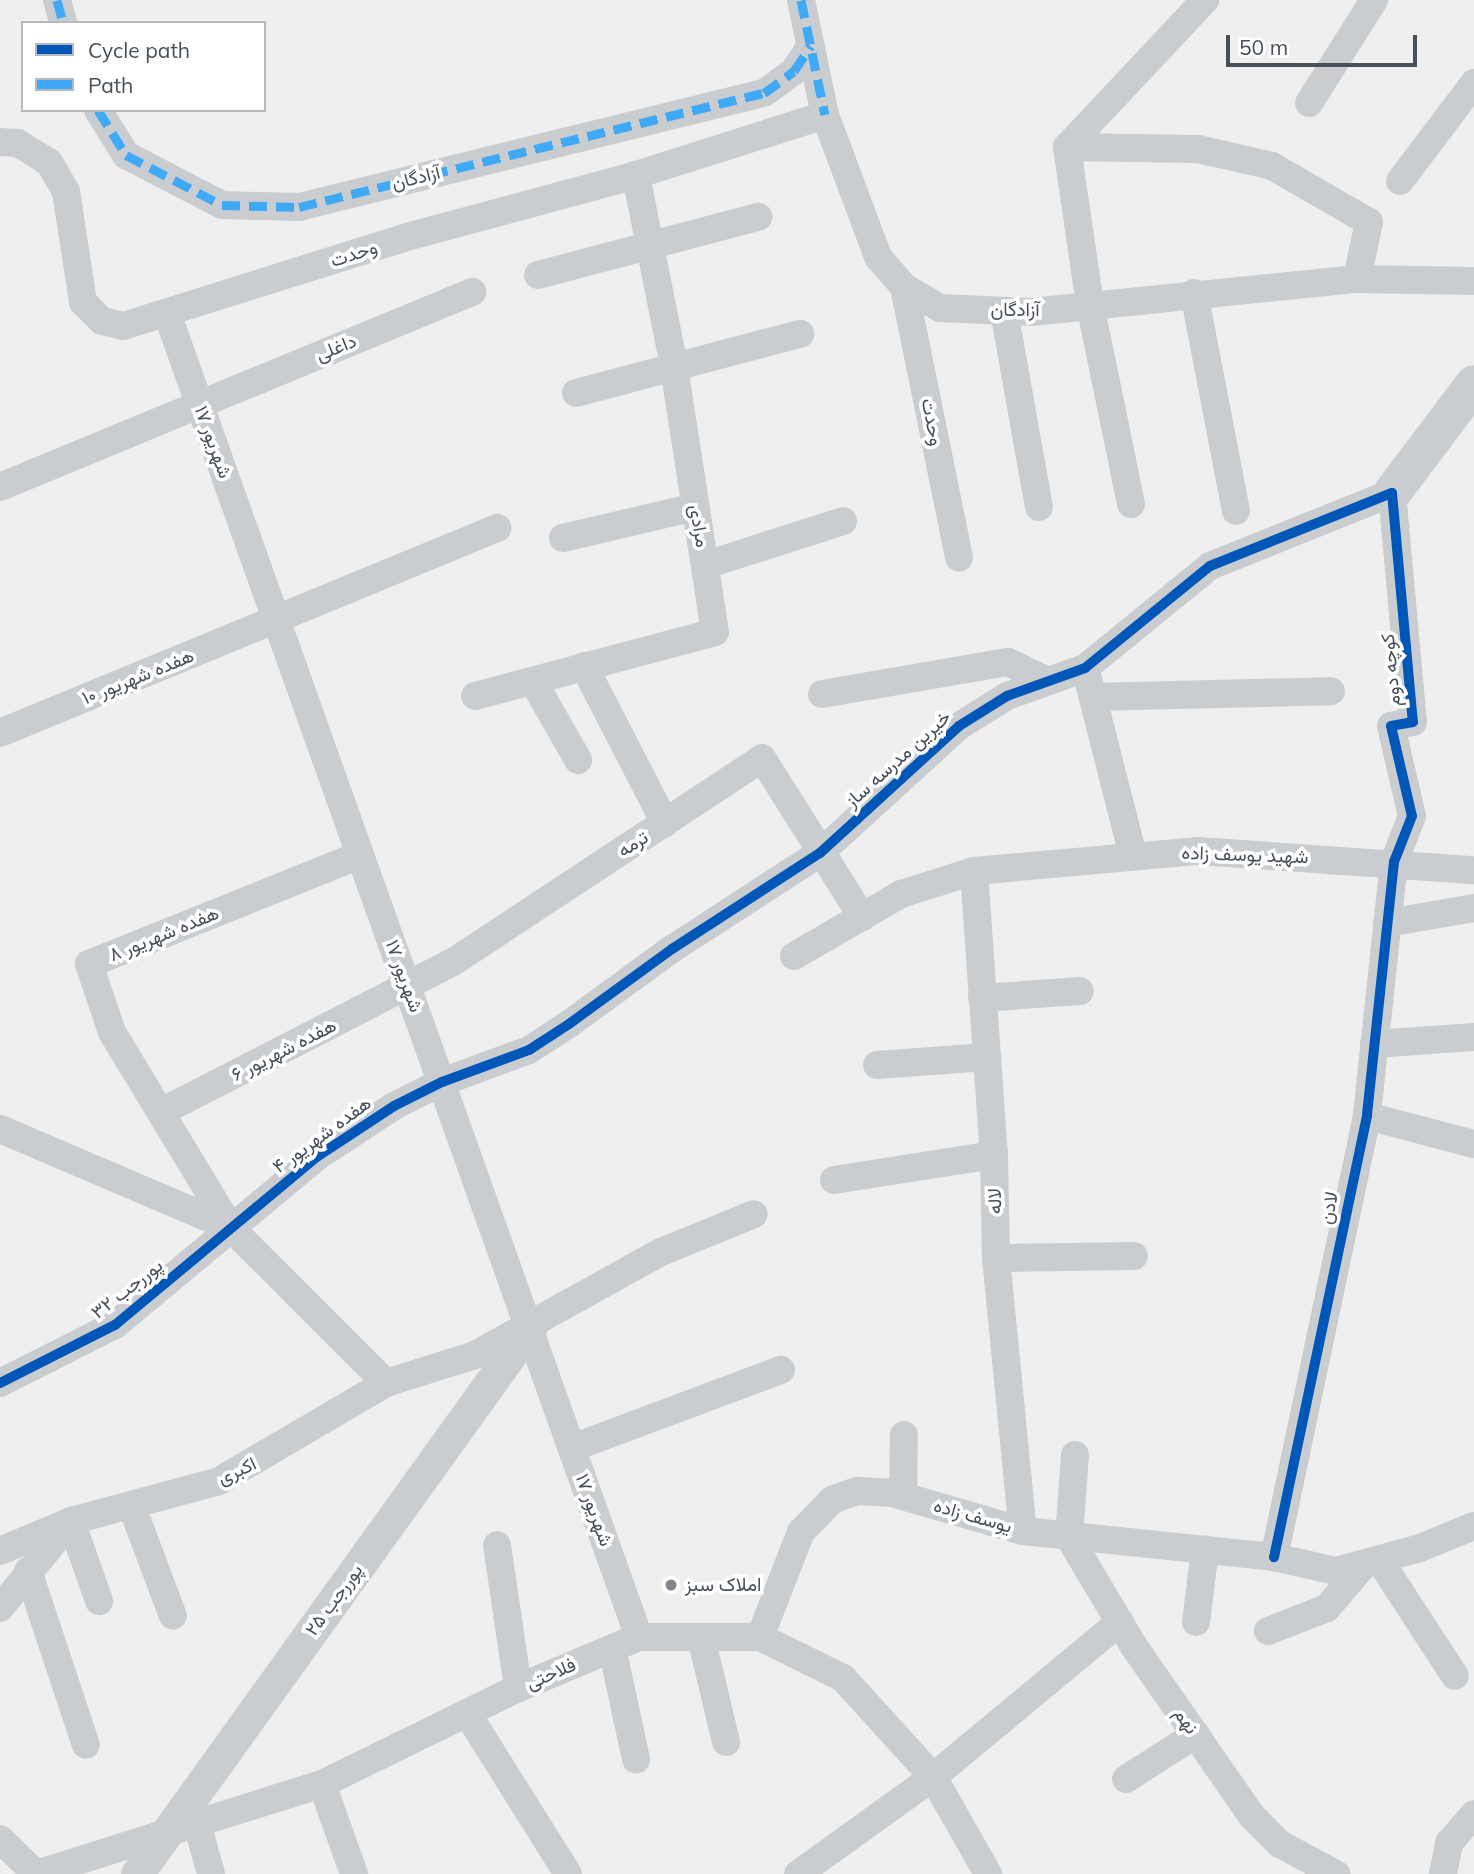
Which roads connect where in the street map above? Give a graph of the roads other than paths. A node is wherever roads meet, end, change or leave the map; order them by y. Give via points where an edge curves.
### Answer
1 (57, 0) edge
2 (801, 0) edge
3 (1205, 0) edge
4 (1374, 0) edge
5 (62, 21) edge
6 (811, 46) junction
7 (1474, 83) edge
8 (1309, 103) dead end
9 (99, 112) edge
10 (825, 116) junction
11 (0, 142) edge
12 (1067, 147) junction
13 (636, 174) junction
14 (1400, 181) dead end
15 (758, 217) dead end
16 (650, 245) junction
17 (538, 275) dead end
18 (1438, 278) junction
19 (1357, 279) junction
20 (1474, 281) edge
21 (905, 287) junction
22 (1474, 291) edge
23 (472, 292) dead end
24 (1194, 293) junction
25 (1090, 305) junction
26 (1004, 311) junction
27 (168, 316) junction
28 (800, 334) dead end
29 (674, 366) junction
30 (1474, 384) edge
31 (576, 393) dead end
32 (200, 404) junction
33 (1474, 425) edge
34 (0, 487) edge
35 (1392, 492) junction
36 (1131, 504) dead end
37 (695, 506) junction
38 (1039, 507) dead end
39 (1236, 511) dead end
40 (843, 521) dead end
41 (497, 528) dead end
42 (563, 538) dead end
43 (960, 557) dead end
44 (706, 565) junction
45 (276, 620) junction
46 (584, 666) junction
47 (1085, 668) junction
48 (533, 681) junction
49 (1048, 681) junction
50 (1331, 691) dead end
51 (822, 694) dead end
52 (475, 696) dead end
53 (1093, 697) junction
54 (1, 733) edge
55 (578, 760) dead end
56 (666, 823) junction
57 (820, 853) junction
58 (360, 855) junction
59 (1133, 856) junction
60 (1394, 862) junction
61 (1474, 870) edge
62 (974, 871) junction
63 (1474, 908) edge
64 (862, 917) junction
65 (1387, 923) junction
66 (794, 957) dead end
67 (408, 987) junction
68 (1080, 991) dead end
69 (982, 998) junction
70 (1474, 1037) edge
71 (1374, 1044) junction
72 (987, 1057) junction
73 (877, 1065) dead end
74 (442, 1082) junction
75 (161, 1112) junction
76 (1367, 1116) junction
77 (0, 1129) edge
78 (1474, 1144) edge
79 (994, 1155) junction
80 (834, 1180) dead end
81 (754, 1214) dead end
82 (230, 1227) junction
83 (1134, 1256) dead end
84 (996, 1258) junction
85 (531, 1326) junction
86 (781, 1370) dead end
87 (0, 1383) edge
88 (386, 1383) junction
89 (904, 1435) dead end
90 (572, 1448) junction
91 (1075, 1455) dead end
92 (903, 1496) junction
93 (132, 1507) junction
94 (71, 1521) junction
95 (1474, 1526) edge
96 (1023, 1531) junction
97 (1069, 1537) junction
98 (497, 1545) dead end
99 (1205, 1550) junction
100 (0, 1551) edge
101 (1273, 1557) junction
102 (1371, 1564) junction
103 (28, 1571) junction
104 (99, 1601) dead end
105 (0, 1608) edge
106 (173, 1616) dead end
107 (1119, 1622) junction
108 (1196, 1622) dead end
109 (1268, 1631) dead end
110 (639, 1637) junction
111 (701, 1637) junction
112 (760, 1637) junction
113 (612, 1648) junction
114 (1455, 1676) dead end
115 (517, 1688) junction
116 (467, 1713) junction
117 (1196, 1734) junction
118 (726, 1742) dead end
119 (86, 1745) dead end
120 (636, 1759) dead end
121 (933, 1777) junction
122 (1126, 1779) dead end
123 (322, 1784) junction
124 (1474, 1814) edge
125 (197, 1823) junction
126 (166, 1834) junction
127 (0, 1839) edge
128 (561, 1872) edge
129 (36, 1874) edge
130 (138, 1874) edge
131 (211, 1874) edge
132 (354, 1874) edge
133 (798, 1874) edge
134 (988, 1874) edge
135 (1336, 1874) edge
136 (1443, 1874) edge

1 - 5 street
2 - 6 street, آزادگان
3 - 12 street
4 - 8 street
6 - 9 street, آزادگان via 794,71 765,93 299,207 222,205 126,155
6 - 10 street, آزادگان
7 - 14 street
10 - 13 street, وحدت
10 - 21 street, آزادگان via 878,257
11 - 27 street, وحدت via 18,143 48,162 66,191 83,302 102,321 123,326
12 - 19 street via 1198,149 1272,166 1369,222
12 - 25 street
13 - 16 street, مرادی
13 - 27 street, وحدت via 403,238
15 - 16 street
16 - 17 street
16 - 29 street, مرادی
18 - 19 street, آزادگان
18 - 20 street, آزادگان
18 - 22 street, آزادگان
19 - 24 street, آزادگان
21 - 26 street, آزادگان via 940,308
21 - 43 street, وحدت
23 - 32 street, داغلی
24 - 25 street, آزادگان
24 - 39 street
25 - 26 street, آزادگان
25 - 36 street
26 - 38 street
27 - 32 street, ۱۷ شهریور
28 - 29 street
29 - 31 street
29 - 37 street, مرادی
30 - 35 main road
32 - 34 street, داغلی
32 - 45 street, ۱۷ شهریور
33 - 35 main road, خیرین مدرسه ساز via 1423,491
35 - 47 street, خیرین مدرسه ساز via 1210,566
35 - 60 street, کوچه دوم via 1413,722 1391,726 1412,816
37 - 42 street
37 - 44 street, مرادی
40 - 44 street
41 - 45 street, هفده شهریور ۱۰
44 - 46 street, مرادی via 717,625 710,636
45 - 54 street, هفده شهریور ۱۰
45 - 58 street, ۱۷ شهریور
46 - 48 street, مرادی
46 - 56 street
47 - 49 street, خیرین مدرسه ساز
47 - 53 street
48 - 52 street, مرادی
48 - 55 street
49 - 51 street via 1008,662
49 - 57 street, خیرین مدرسه ساز via 1007,696 959,726
50 - 53 street
53 - 59 street
56 - 57 street, ترمه via 762,758
56 - 67 street, ترمه
57 - 64 street
57 - 74 street, خیرین مدرسه ساز via 529,1050
58 - 67 street, ۱۷ شهریور
58 - 75 street, هفده شهریور ۸ via 89,964 112,1032
59 - 60 street, شهید یوسف زاده via 1199,851
59 - 62 street, شهید یوسف زاده
60 - 61 street, شهید یوسف زاده
60 - 65 street, لادن
62 - 64 street, شهید یوسف زاده via 901,894
62 - 69 street, لاله
63 - 65 street
64 - 66 street, شهید یوسف زاده
65 - 71 street, لادن
67 - 74 street, ۱۷ شهریور
67 - 75 street, هفده شهریور ۶
68 - 69 street
69 - 72 street, لاله
70 - 71 street
71 - 76 street, لادن
72 - 73 street
72 - 79 street, لاله
74 - 82 street, هفده شهریور ۴ via 394,1106 318,1156
74 - 85 street, ۱۷ شهریور
75 - 82 street, هفده شهریور ۸
76 - 78 street
76 - 101 street, لادن
77 - 82 street
79 - 80 street
79 - 84 street, لاله
81 - 85 street, اکبری via 661,1252
82 - 87 street, پوررجب ۳۲ via 115,1325
82 - 88 street
83 - 84 street
84 - 96 street, لاله
85 - 88 street, اکبری via 475,1355
85 - 90 street, ۱۷ شهریور
85 - 126 street, پوررجب ۲۵
86 - 90 street
88 - 93 street, اکبری via 254,1465 219,1481
89 - 92 street
90 - 110 street, ۱۷ شهریور
91 - 97 street
92 - 96 street, یوسف زاده
92 - 112 street, یوسف زاده via 857,1491 832,1500 815,1515 801,1532
93 - 94 street, اکبری
93 - 106 street
94 - 100 street, اکبری
94 - 103 street
94 - 104 street
95 - 102 street
96 - 97 street, یوسف زاده
97 - 99 street, یوسف زاده
97 - 107 street, نهم
98 - 115 street
99 - 101 street, یوسف زاده
99 - 108 street
101 - 102 street, یوسف زاده via 1336,1572
102 - 109 street via 1327,1608
102 - 114 street
103 - 105 street
103 - 119 street
107 - 117 street, نهم
107 - 121 street
110 - 111 street, فلاحتی
110 - 113 street, فلاحتی
111 - 112 street, فلاحتی
111 - 118 street
112 - 121 street, فلاحتی via 843,1678
113 - 115 street, فلاحتی
113 - 120 street
115 - 116 street, فلاحتی
116 - 123 street, فلاحتی
116 - 128 street
117 - 122 street
117 - 135 street, نهم via 1252,1816 1280,1844
121 - 133 street
121 - 134 street, فلاحتی
123 - 125 street, فلاحتی
123 - 132 street
124 - 136 street via 1449,1843
125 - 126 street, فلاحتی
125 - 131 street
126 - 129 street, فلاحتی
126 - 130 street, پوررجب ۲۵
127 - 129 street

